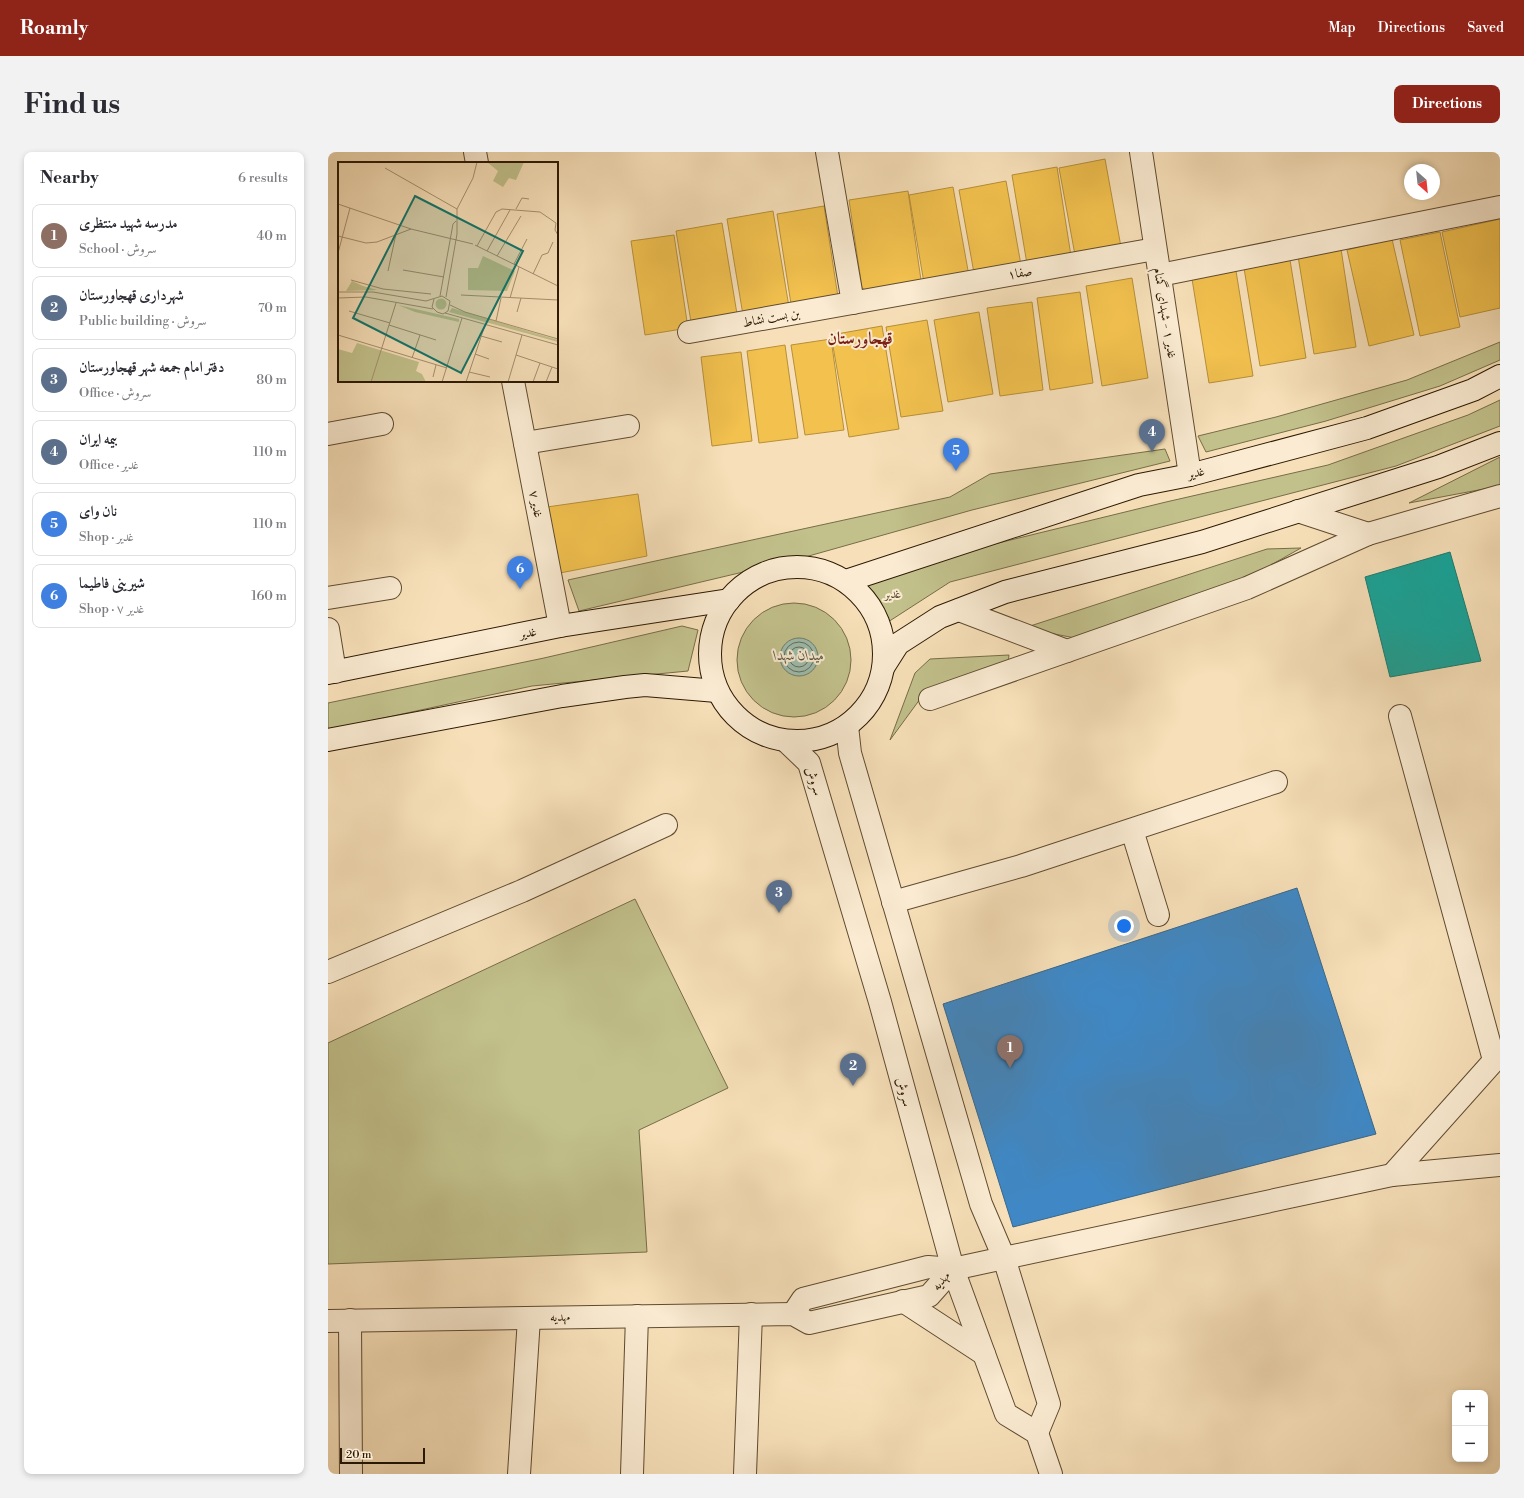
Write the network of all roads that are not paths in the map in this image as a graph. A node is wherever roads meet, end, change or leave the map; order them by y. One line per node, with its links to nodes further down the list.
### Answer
1 (475, 152): 4 (street)
2 (827, 152): 8 (street)
3 (1141, 152): 6 (street, غدیر ۱ - شهدای گمنام)
4 (477, 162)
5 (1500, 207): 7 (street)
6 (1155, 249): 7 (street, غدیر ۱ - شهدای گمنام); 8 (street, صفا۱)
7 (1160, 275): 17 (street, غدیر ۱ - شهدای گمنام)
8 (853, 303): 9 (street, بن بست نشاط)
9 (689, 332)
10 (1500, 376): 17 (street, غدیر)
11 (513, 382): 15 (street, غدیر ۷)
12 (382, 424): 14 (street)
13 (628, 426): 15 (street)
14 (328, 434)
15 (525, 443): 26 (street, غدیر ۷)
16 (1500, 443): 19 (street)
17 (1190, 475): 21 (street, غدیر)
18 (1500, 496): 20 (street)
19 (1298, 511): 20 (street); 25 (street)
20 (1368, 534): 28 (street)
21 (846, 582): 24 (street); 29 (street)
22 (390, 588): 23 (street)
23 (328, 598)
24 (729, 600): 26 (street, غدیر); 31 (street)
25 (959, 610): 28 (street); 29 (street)
26 (560, 626): 30 (street, غدیر)
27 (328, 629): 30 (street)
28 (1067, 651): 32 (street)
29 (884, 666): 34 (street)
30 (331, 672)
31 (717, 691): 35 (street); 36 (street)
32 (930, 699)
33 (1400, 716): 43 (street)
34 (847, 726): 36 (street); 40 (street)
35 (328, 740)
36 (786, 741): 47 (street, سروش)
37 (1276, 782): 39 (street)
38 (666, 825): 42 (street)
39 (1132, 830): 40 (street); 41 (street)
40 (893, 902): 46 (street)
41 (1158, 915)
42 (328, 972)
43 (1497, 1057): 45 (street)
44 (1500, 1165): 45 (street)
45 (1392, 1175): 46 (street)
46 (1004, 1258): 47 (street); 56 (street)
47 (952, 1269): 48 (street, مهدیه); 50 (street, مهدیه); 55 (street, سروش)
48 (903, 1301): 50 (street, مهدیه); 55 (street)
49 (751, 1314): 50 (street, مهدیه); 51 (street, مهدیه); 60 (street)
50 (793, 1314)
51 (637, 1316): 52 (street, مهدیه); 59 (street)
52 (529, 1318): 54 (street, مهدیه); 58 (street)
53 (328, 1320): 54 (street, مهدیه)
54 (350, 1320): 57 (street)
55 (984, 1354): 56 (street, سروش)
56 (1037, 1433): 61 (street)
57 (351, 1474)
58 (519, 1474)
59 (632, 1474)
60 (745, 1474)
61 (1052, 1474)

